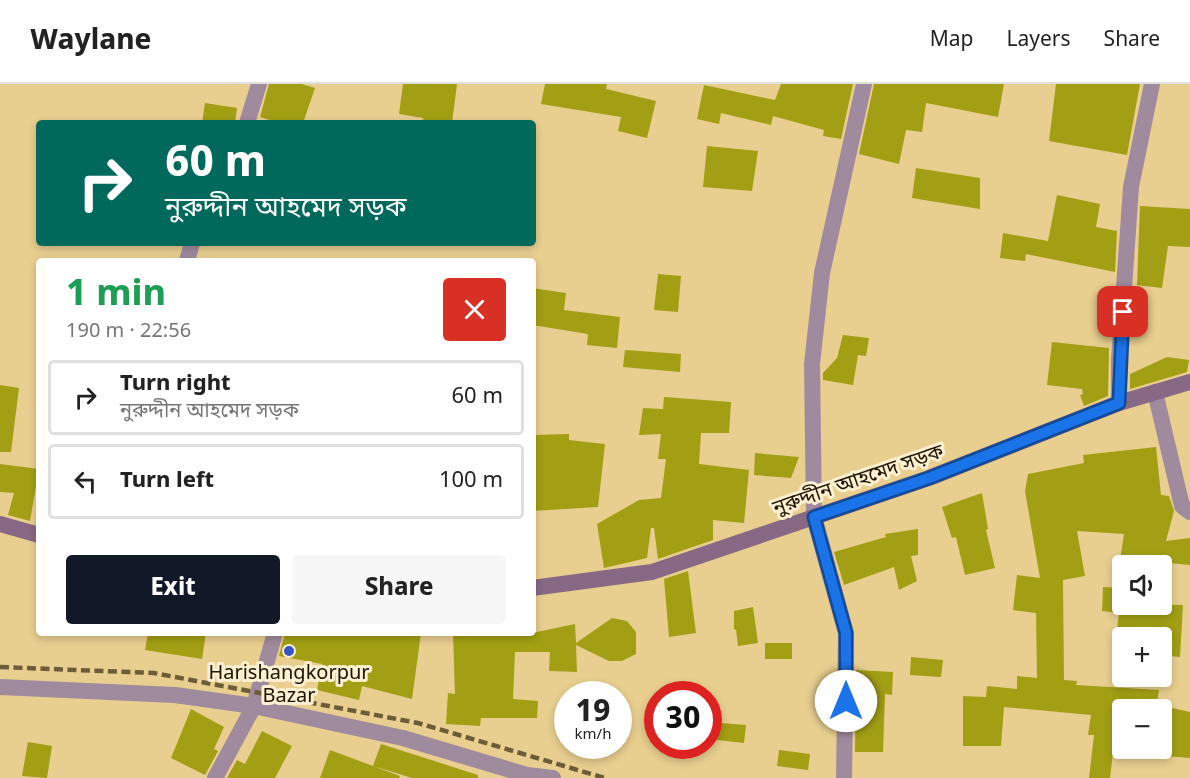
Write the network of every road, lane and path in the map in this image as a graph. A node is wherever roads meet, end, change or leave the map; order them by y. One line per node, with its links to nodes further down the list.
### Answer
1 (259, 84): 4 (street)
2 (864, 84): 9 (street)
3 (1152, 84): 7 (street)
4 (248, 120)
5 (1190, 382): 6 (main road, নুরুদ্দীন আহমেদ সড়ক)
6 (1155, 392): 7 (main road, নুরুদ্দীন আহমেদ সড়ক); 8 (street)
7 (1119, 403): 9 (main road, নুরুদ্দীন আহমেদ সড়ক)
8 (1190, 512)
9 (814, 517): 12 (main road, নুরুদ্দীন আহমেদ সড়ক); 18 (street)
10 (0, 524): 11 (main road)
11 (36, 534)
12 (536, 587)
13 (274, 636): 15 (street)
14 (0, 687): 15 (street)
15 (254, 706): 16 (street); 17 (street)
16 (215, 778)
17 (553, 778)
18 (844, 778)

